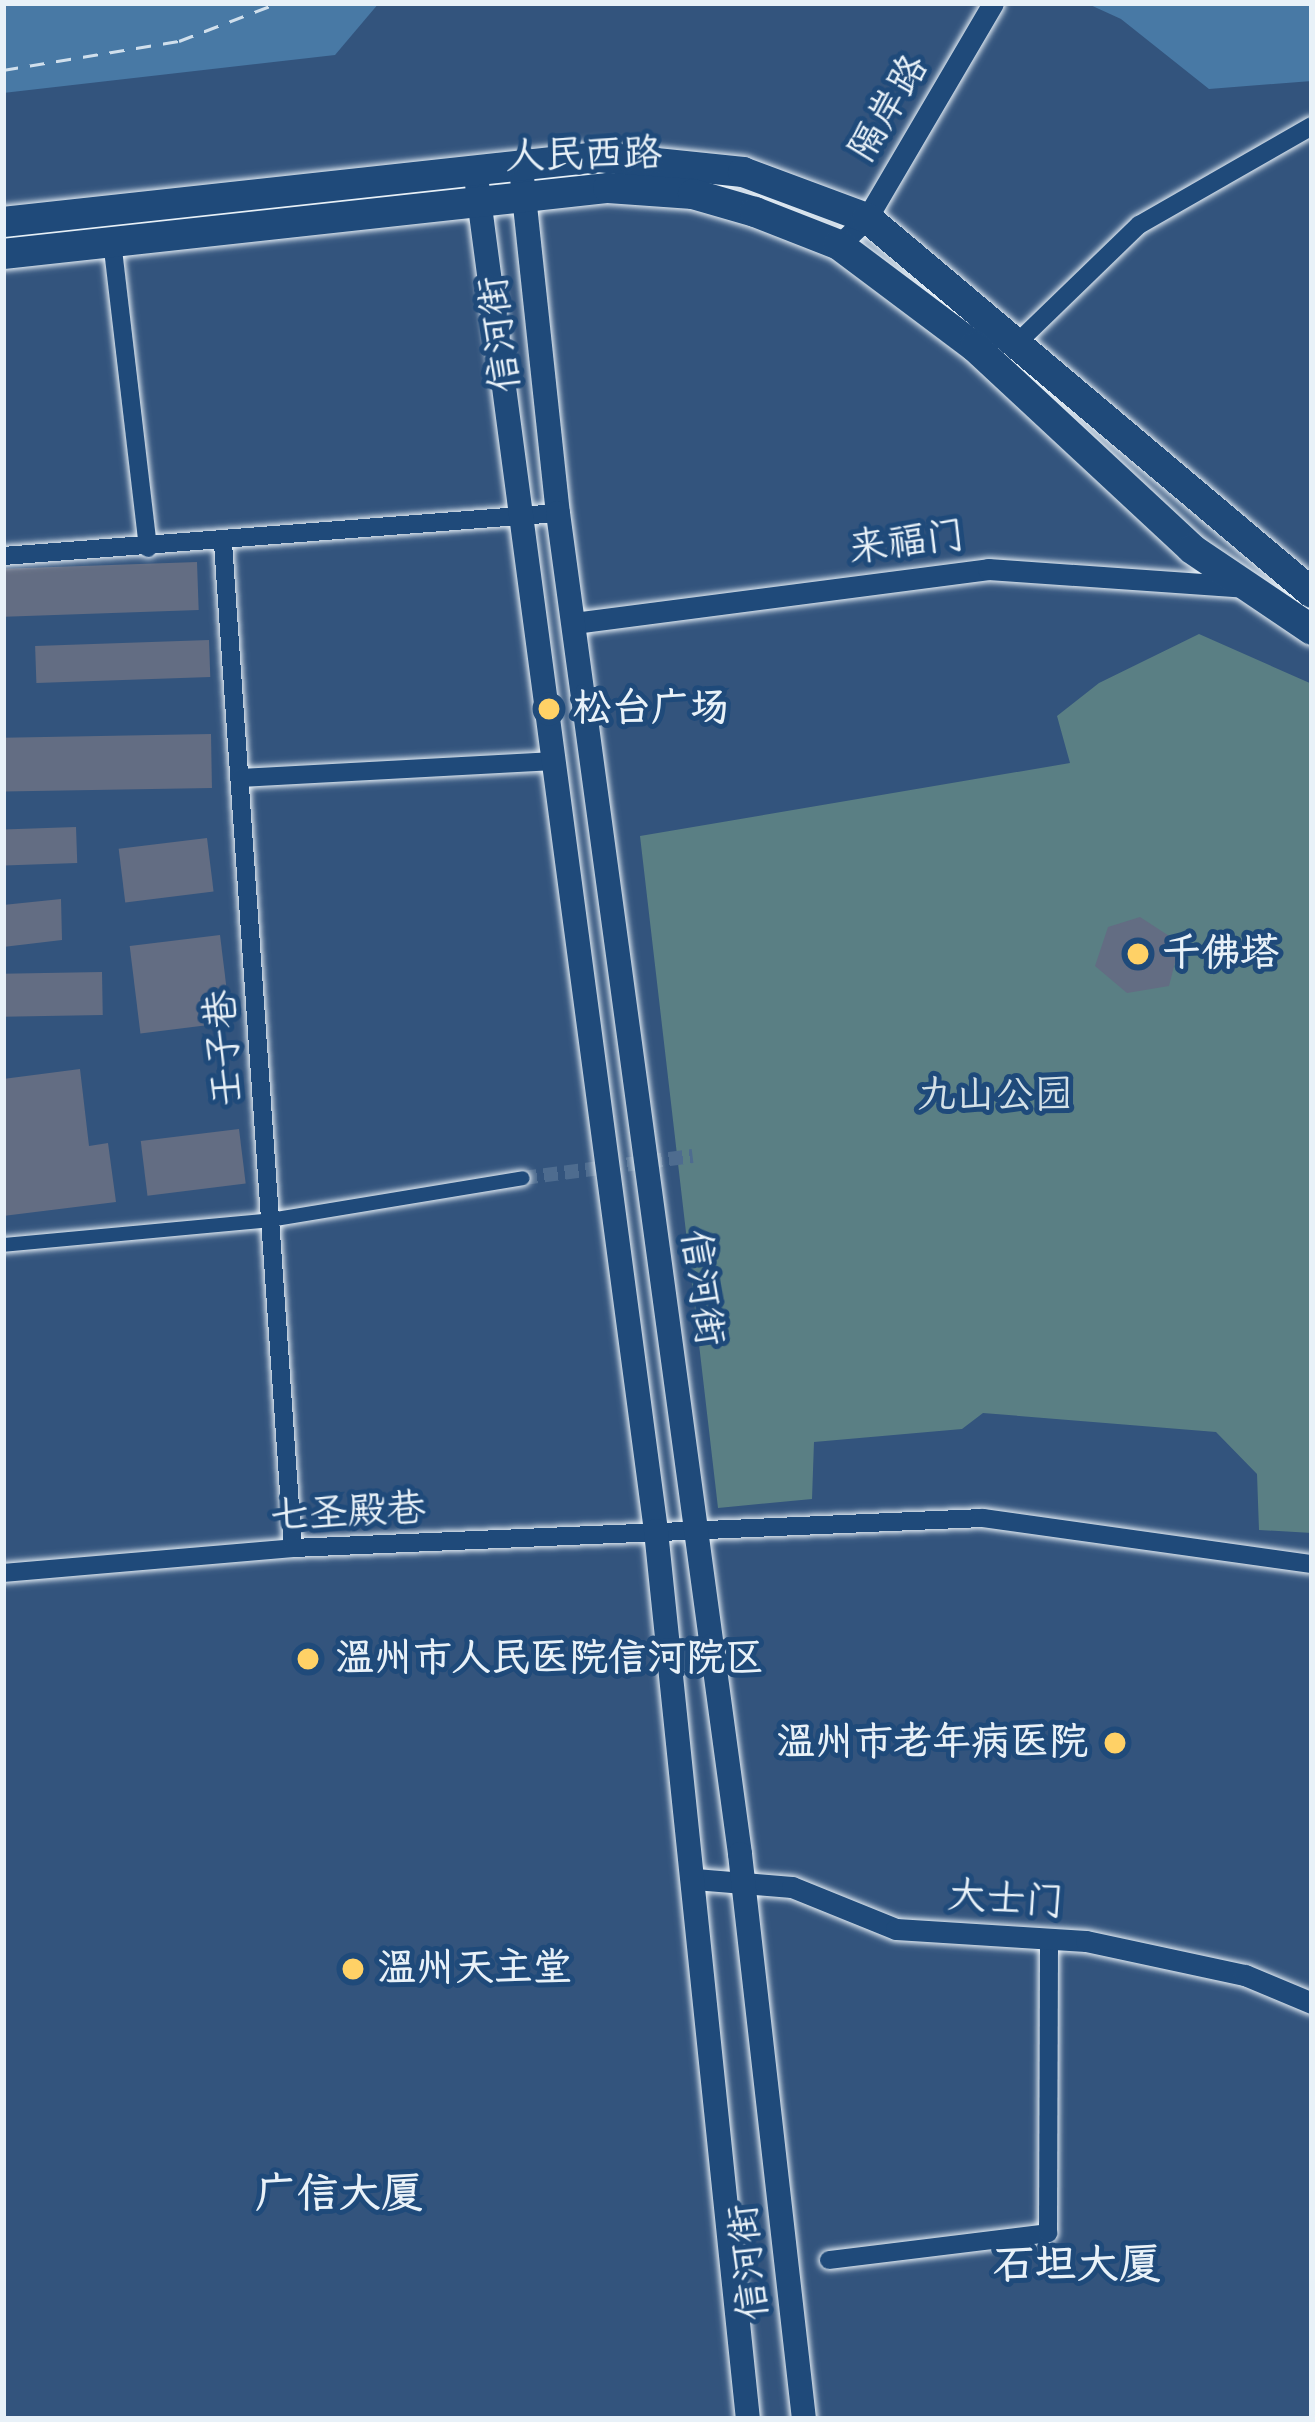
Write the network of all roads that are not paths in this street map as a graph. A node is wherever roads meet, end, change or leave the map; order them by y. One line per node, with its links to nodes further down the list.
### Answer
1 (993, 3): 5 (street, 隔岸路)
2 (1312, 126): 10 (street)
3 (521, 182): 4 (highway, 人民西路); 5 (highway, 人民西路); 8 (highway, 人民西路); 11 (main road, 信河街)
4 (477, 184): 6 (highway, 人民西路); 7 (highway, 人民西路); 12 (main road, 信河街)
5 (867, 218): 8 (street, 隔岸路); 10 (highway, 人民西路)
6 (3, 222)
7 (112, 241): 9 (highway, 人民西路); 14 (street)
8 (839, 244): 16 (highway, 人民西路)
9 (3, 254)
10 (1015, 345): 17 (highway, 人民西路)
11 (559, 513): 12 (street); 18 (main road, 信河街)
12 (521, 516): 13 (street); 20 (main road, 信河街)
13 (223, 543): 14 (street); 21 (street, 壬子巷)
14 (148, 548): 15 (street)
15 (3, 556)
16 (1250, 588): 18 (street, 来福门); 19 (highway, 人民西路)
17 (1312, 593)
18 (574, 623): 26 (main road, 信河街)
19 (1312, 630)
20 (555, 760): 21 (street); 25 (main road, 信河街)
21 (240, 778): 23 (street, 壬子巷)
22 (523, 1178): 23 (street)
23 (270, 1220): 24 (street); 27 (street, 壬子巷)
24 (3, 1245)
25 (656, 1531): 26 (street, 七圣殿巷); 27 (street, 七圣殿巷); 30 (main road, 信河街)
26 (698, 1531): 28 (street, 七圣殿巷); 31 (main road, 信河街)
27 (293, 1548): 29 (street, 七圣殿巷)
28 (1312, 1564)
29 (3, 1574)
30 (695, 1879): 31 (street, 大士门); 35 (main road, 信河街)
31 (743, 1882): 32 (street, 大士门); 36 (main road, 信河街)
32 (1049, 1939): 33 (street, 大士门); 34 (street)
33 (1312, 2003)
34 (829, 2260)
35 (748, 2419)
36 (805, 2419)

